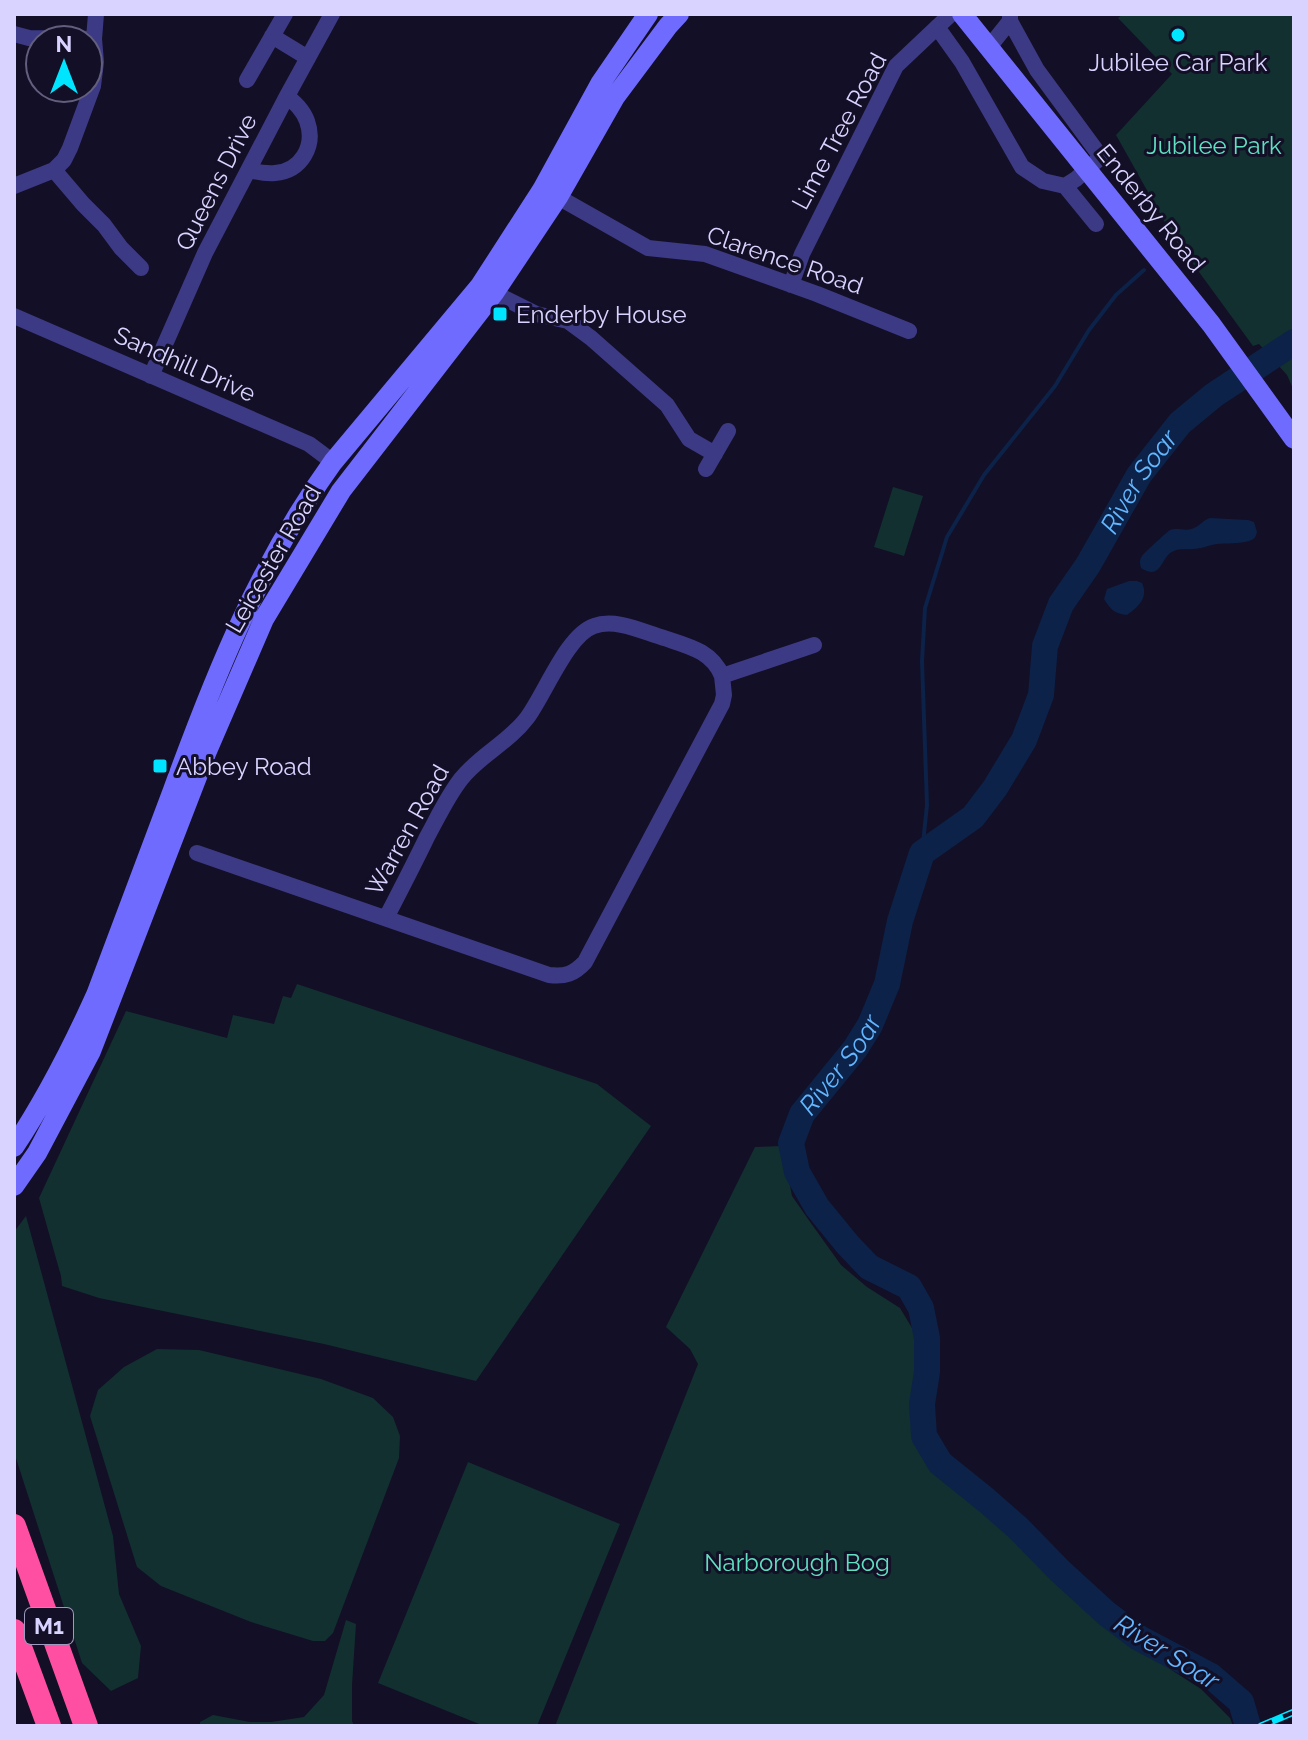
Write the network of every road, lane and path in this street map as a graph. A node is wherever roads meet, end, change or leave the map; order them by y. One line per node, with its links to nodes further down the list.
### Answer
1 (285, 14): 9 (street)
2 (332, 14): 11 (street, Queens Drive)
3 (648, 14): 30 (main road, Leicester Road)
4 (679, 14): 20 (main road, Leicester Road)
5 (951, 14): 8 (street, Lime Tree Road)
6 (962, 14): 10 (main road, Enderby Road)
7 (1010, 17): 10 (street); 17 (street)
8 (937, 27): 19 (street); 23 (street, Lime Tree Road)
9 (272, 36): 11 (street); 12 (street)
10 (990, 46): 17 (main road, Enderby Road)
11 (308, 58): 13 (street, Queens Drive)
12 (247, 80)
13 (287, 96): 16 (street, Queens Drive); 16 (street)
14 (86, 104): 15 (street)
15 (54, 170): 18 (street); 22 (street)
16 (249, 170): 27 (street, Queens Drive)
17 (1087, 170): 19 (street); 29 (main road, Enderby Road)
18 (14, 186)
19 (1065, 186): 21 (street)
20 (558, 197): 23 (street, Clarence Road); 24 (main road, Leicester Road)
21 (1096, 224)
22 (141, 268)
23 (791, 285): 26 (street, Clarence Road)
24 (494, 293): 28 (street); 36 (main road, Leicester Road)
25 (14, 316): 27 (street, Sandhill Drive)
26 (909, 331)
27 (151, 376): 30 (street, Sandhill Drive)
28 (728, 431)
29 (1294, 439)
30 (333, 462): 35 (main road, Leicester Road)
31 (814, 645): 32 (street)
32 (722, 676): 34 (street, Warren Road); 34 (street)
33 (197, 853): 34 (street)
34 (386, 918)
35 (14, 1147)
36 (14, 1186)
37 (14, 1526): 40 (highway, M1)
38 (14, 1631): 39 (highway, M1)
39 (49, 1726)
40 (86, 1726)

